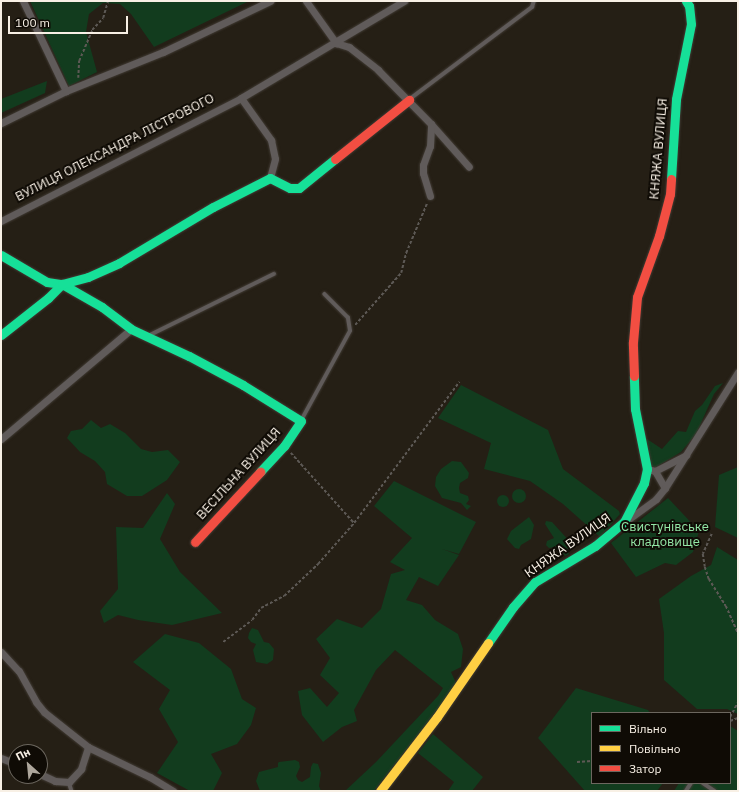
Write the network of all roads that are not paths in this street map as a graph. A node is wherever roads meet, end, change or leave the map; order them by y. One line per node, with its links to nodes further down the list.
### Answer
1 (23, 1): 8 (street)
2 (270, 1): 8 (street)
3 (306, 1): 7 (street)
4 (404, 1): 7 (street, ВУЛИЦЯ ОЛЕКСАНДРА ЛІСТРОВОГО)
5 (534, 1): 10 (lane)
6 (686, 1): 28 (street, КНЯЖА ВУЛИЦЯ)
7 (336, 43): 9 (street, ВУЛИЦЯ ОЛЕКСАНДРА ЛІСТРОВОГО); 10 (street)
8 (66, 92): 11 (street)
9 (241, 98): 14 (street); 16 (street, ВУЛИЦЯ ОЛЕКСАНДРА ЛІСТРОВОГО)
10 (409, 100): 12 (street); 14 (street)
11 (1, 123)
12 (431, 124): 13 (street); 15 (street)
13 (469, 167)
14 (270, 178): 19 (street)
15 (430, 196)
16 (1, 221)
17 (1, 255): 19 (street)
18 (274, 274): 23 (lane)
19 (62, 284): 21 (street); 22 (street)
20 (325, 295): 25 (lane)
21 (131, 329): 23 (street); 26 (street)
22 (1, 335)
23 (147, 336): 25 (street)
24 (738, 372): 27 (street)
25 (300, 422): 31 (street, ВЕСІЛЬНА ВУЛИЦЯ)
26 (1, 439)
27 (686, 455): 28 (street); 29 (street)
28 (651, 470): 29 (street); 30 (street, КНЯЖА ВУЛИЦЯ)
29 (665, 488): 30 (street)
30 (624, 522): 39 (street, КНЯЖА ВУЛИЦЯ)
31 (195, 542)
32 (1, 652): 33 (street)
33 (88, 747): 35 (street); 38 (street)
34 (48, 778): 35 (street)
35 (70, 782): 37 (lane)
36 (704, 784): 40 (lane)
37 (72, 791)
38 (173, 791)
39 (380, 791)
40 (715, 791)

